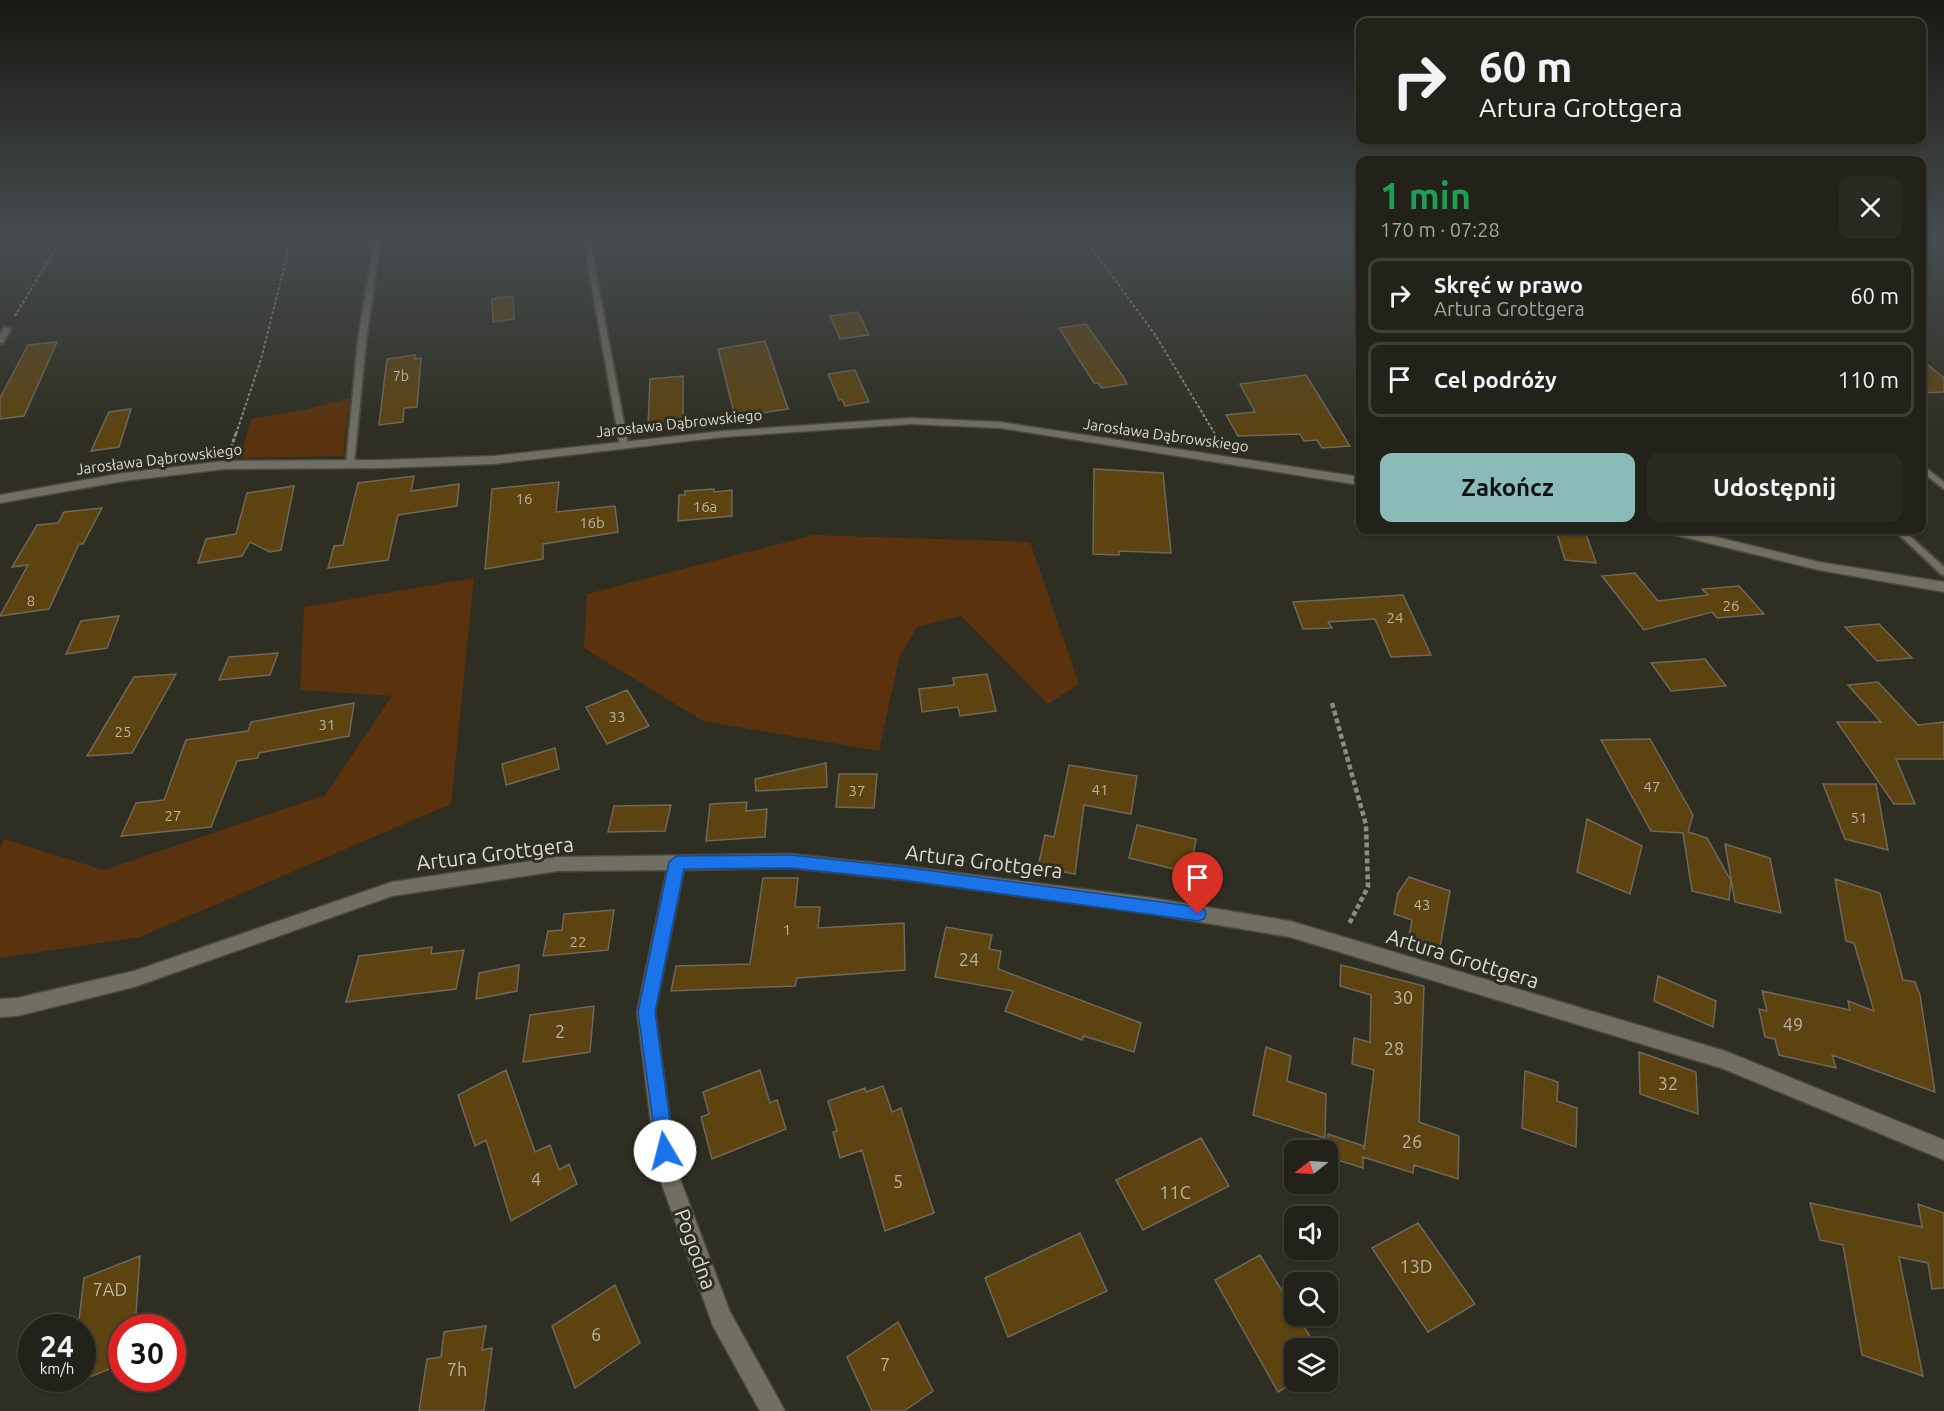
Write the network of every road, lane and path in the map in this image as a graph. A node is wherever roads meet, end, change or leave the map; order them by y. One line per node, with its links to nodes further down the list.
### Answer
1 (23, 302): 6 (path)
2 (275, 302): 11 (path)
3 (368, 302): 10 (lane)
4 (598, 302): 8 (lane)
5 (1134, 302): 9 (path)
6 (7, 329): 7 (lane)
7 (0, 341)
8 (624, 445): 9 (street, Jarosława Dąbrowskiego); 10 (street, Jarosława Dąbrowskiego)
9 (1228, 459): 13 (street, Jarosława Dąbrowskiego)
10 (350, 464): 11 (street, Jarosława Dąbrowskiego)
11 (225, 465): 15 (street, Jarosława Dąbrowskiego)
12 (1926, 471): 14 (lane)
13 (1356, 480)
14 (1944, 486)
15 (0, 499)
16 (1689, 534): 19 (street)
17 (1902, 534): 18 (lane)
18 (1944, 572)
19 (1944, 587)
20 (1332, 703): 22 (path)
21 (677, 862): 22 (street, Artura Grottgera); 23 (street, Artura Grottgera); 25 (street, Pogodna)
22 (1339, 944): 24 (street, Artura Grottgera)
23 (0, 1008)
24 (1944, 1150)
25 (774, 1411)

